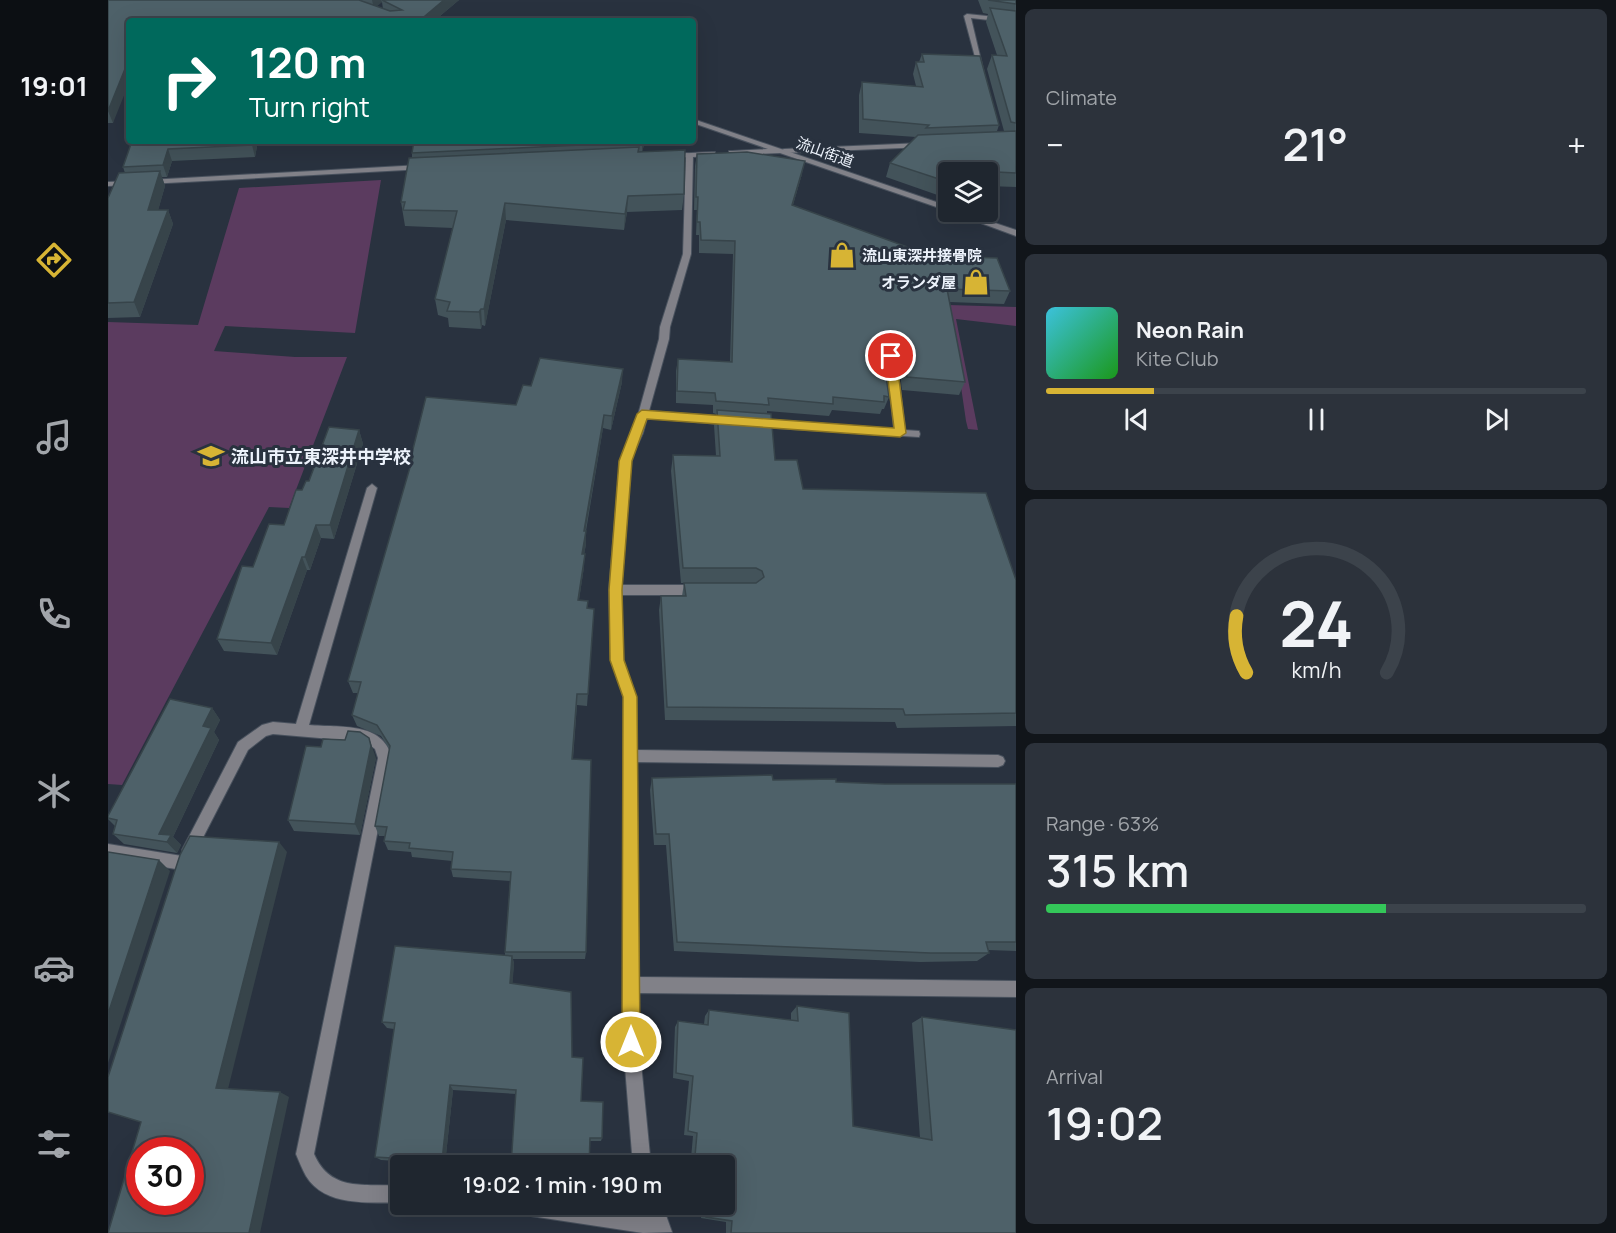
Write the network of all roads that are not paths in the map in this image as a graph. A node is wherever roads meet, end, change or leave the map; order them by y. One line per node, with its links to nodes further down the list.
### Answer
1 (1016, 21): 2 (street)
2 (986, 84)
3 (696, 122): 5 (street, 流山街道)
4 (931, 144): 5 (street)
5 (784, 151): 6 (street); 10 (street, 流山街道)
6 (689, 155): 7 (street); 14 (street)
7 (655, 157)
8 (436, 166): 9 (street)
9 (108, 184)
10 (938, 205)
11 (986, 222): 12 (street)
12 (1016, 232)
13 (891, 356): 15 (street)
14 (642, 414): 15 (street); 18 (street)
15 (900, 433): 16 (street)
16 (915, 434)
17 (372, 488): 20 (street)
18 (615, 590): 19 (street); 21 (street)
19 (706, 590)
20 (301, 730): 23 (street); 27 (street)
21 (629, 756): 22 (street); 24 (street)
22 (998, 761)
23 (108, 851)
24 (630, 984): 25 (street); 26 (street)
25 (1016, 989)
26 (641, 1155)
27 (390, 1193)
28 (576, 1215): 30 (street)
29 (657, 1215): 30 (street)
30 (663, 1230)

